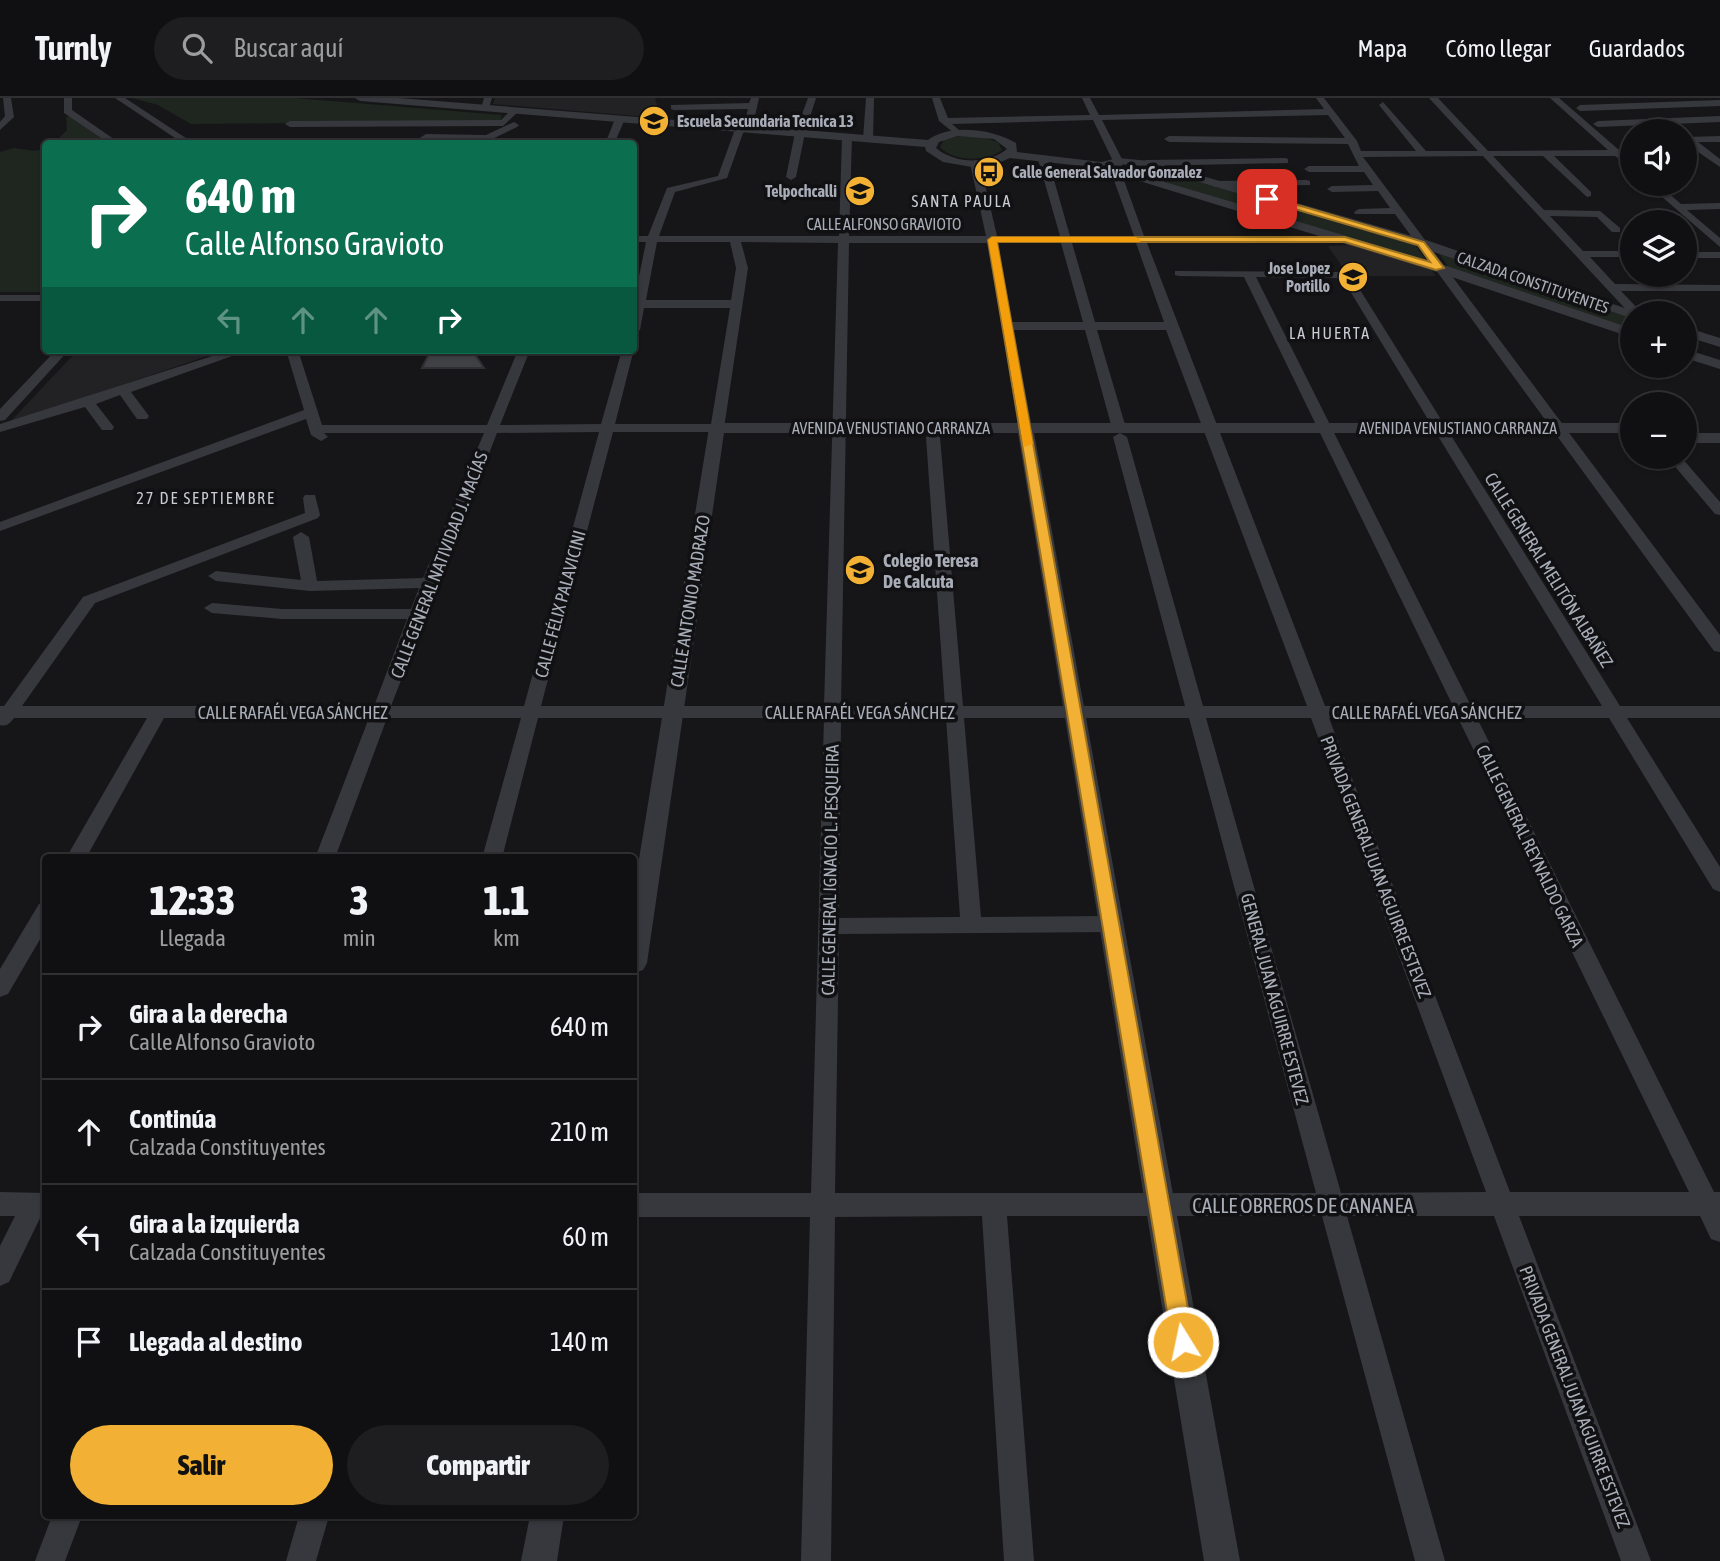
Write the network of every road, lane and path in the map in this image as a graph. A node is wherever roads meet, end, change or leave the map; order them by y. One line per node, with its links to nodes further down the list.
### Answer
1 (7, 98): 28 (street)
2 (68, 98): 36 (street)
3 (119, 98): 37 (street)
4 (360, 98): 14 (street)
5 (812, 98): 30 (street)
6 (870, 98): 33 (street)
7 (936, 98): 25 (street)
8 (1086, 98): 22 (street)
9 (1320, 98): 21 (street)
10 (1433, 98): 47 (street)
11 (1554, 98): 44 (street)
12 (1568, 98): 18 (street)
13 (755, 102): 17 (street); 29 (street)
14 (486, 103): 19 (street)
15 (1720, 103): 18 (street)
16 (1383, 104): 46 (street)
17 (674, 107)
18 (1580, 108): 27 (street)
19 (515, 111): 20 (street); 26 (street)
20 (531, 112): 23 (street); 38 (street)
21 (1331, 112): 22 (street); 42 (street)
22 (1096, 117): 25 (street); 55 (street)
23 (620, 119): 29 (street); 39 (street)
24 (1720, 119): 27 (street)
25 (944, 121): 31 (street)
26 (290, 124)
27 (1598, 124): 44 (street)
28 (0, 127)
29 (743, 129): 30 (street); 75 (street)
30 (800, 133): 32 (street); 58 (street)
31 (958, 133): 41 (street); 49 (street)
32 (847, 137): 33 (street); 77 (street, CALLE GENERAL IGNACIO L. PESQUEIRA)
33 (867, 139): 41 (street)
34 (1168, 139): 42 (street)
35 (1720, 139): 40 (street)
36 (111, 140)
37 (185, 140)
38 (421, 140)
39 (610, 140)
40 (1697, 140)
41 (930, 144): 52 (street)
42 (1354, 147): 46 (street); 57 (street)
43 (1697, 147): 54 (street)
44 (1618, 148): 45 (street); 48 (street)
45 (1620, 151)
46 (1424, 153): 47 (street)
47 (1485, 153): 48 (street); 71 (street)
48 (1545, 153): 63 (street)
49 (1009, 155): 50 (street, CALZADA CONSTITUYENTES); 52 (street, CALZADA CONSTITUYENTES)
50 (1043, 159): 55 (street, CALZADA CONSTITUYENTES); 79 (street, GENERAL JUAN AGUIRRE ESTEVEZ)
51 (1285, 161): 53 (street)
52 (975, 163): 78 (street)
53 (1146, 163): 55 (street, CALZADA CONSTITUYENTES); 60 (street, CALZADA CONSTITUYENTES)
54 (1720, 163)
55 (1117, 167): 80 (street, PRIVADA GENERAL JUAN AGUIRRE ESTEVEZ); 81 (street, CALZADA CONSTITUYENTES)
56 (1309, 169): 57 (street)
57 (1366, 169): 61 (street)
58 (791, 177)
59 (1306, 183): 60 (street)
60 (1215, 184): 82 (street, CALZADA CONSTITUYENTES)
61 (1380, 188): 62 (street); 69 (street)
62 (1332, 189)
63 (1587, 194)
64 (1666, 196): 67 (street)
65 (1682, 196): 68 (street)
66 (1720, 206): 68 (street)
67 (1678, 207): 68 (street); 83 (street)
68 (1694, 207): 72 (street)
69 (1397, 211): 70 (street); 82 (street)
70 (1359, 212)
71 (1542, 214): 73 (street); 84 (street)
72 (1720, 229)
73 (1616, 230)
74 (637, 239): 75 (street, CALLE ALFONSO GRAVIOTO)
75 (652, 239): 76 (street, CALLE ALFONSO GRAVIOTO); 97 (street)
76 (735, 239): 77 (street, CALLE ALFONSO GRAVIOTO); 98 (street, CALLE ANTONIO MADRAZO)
77 (844, 239): 78 (street, CALLE ALFONSO GRAVIOTO); 129 (street, CALLE GENERAL IGNACIO L. PESQUEIRA)
78 (992, 240): 79 (street, CALLE ALFONSO GRAVIOTO); 101 (street)
79 (1066, 240): 80 (street, CALLE ALFONSO GRAVIOTO); 102 (street, GENERAL JUAN AGUIRRE ESTEVEZ)
80 (1140, 240): 81 (street, CALLE ALFONSO GRAVIOTO); 103 (street, PRIVADA GENERAL JUAN AGUIRRE ESTEVEZ)
81 (1345, 240): 88 (street, CALZADA CONSTITUYENTES)
82 (1421, 243): 88 (street); 99 (street, CALZADA CONSTITUYENTES)
83 (1720, 244)
84 (1580, 254): 85 (street); 91 (street)
85 (1620, 254)
86 (1697, 255): 87 (street)
87 (1720, 255)
88 (1439, 268): 104 (street, CALZADA CONSTITUYENTES); 133 (street)
89 (1179, 273): 90 (street)
90 (1248, 273): 131 (street, CALLE GENERAL REYNALDO GARZA); 132 (street, CALLE GENERAL MELITÓN ALBAÑEZ)
91 (1612, 287): 92 (street); 96 (street)
92 (1720, 288)
93 (0, 298): 94 (street)
94 (14, 298): 95 (street); 100 (street)
95 (42, 298)
96 (1623, 301)
97 (637, 304): 98 (street)
98 (736, 304): 128 (street, CALLE ANTONIO MADRAZO)
99 (1620, 309)
100 (0, 312)
101 (1007, 326): 102 (street); 124 (street)
102 (1090, 326): 103 (street); 125 (street, GENERAL JUAN AGUIRRE ESTEVEZ)
103 (1171, 326): 130 (street, PRIVADA GENERAL JUAN AGUIRRE ESTEVEZ)
104 (1620, 330)
105 (1697, 335): 106 (street)
106 (1720, 343)
107 (59, 354): 117 (street)
108 (231, 354): 114 (street)
109 (293, 354): 116 (street)
110 (522, 354): 126 (street, CALLE GENERAL NATIVIDAD J. MACÍAS)
111 (627, 354): 127 (street, CALLE FÉLIX PALAVICINI)
112 (1697, 357): 113 (street)
113 (1720, 365)
114 (123, 390): 115 (street); 118 (street)
115 (88, 402): 119 (street); 120 (street)
116 (312, 412): 126 (street, AVENIDA VENUSTIANO CARRANZA); 141 (street)
117 (0, 416)
118 (142, 416)
119 (107, 427)
120 (0, 428)
121 (1697, 428): 122 (street)
122 (1720, 428)
123 (1620, 429): 133 (street, AVENIDA VENUSTIANO CARRANZA)
124 (1026, 432): 125 (street, AVENIDA VENUSTIANO CARRANZA); 129 (street, AVENIDA VENUSTIANO CARRANZA); 134 (street, AVENIDA VENUSTIANO CARRANZA); 155 (street)
125 (1119, 432): 130 (street, AVENIDA VENUSTIANO CARRANZA); 156 (street, GENERAL JUAN AGUIRRE ESTEVEZ)
126 (491, 433): 127 (street, AVENIDA VENUSTIANO CARRANZA); 144 (street, CALLE GENERAL NATIVIDAD J. MACÍAS)
127 (606, 433): 128 (street, AVENIDA VENUSTIANO CARRANZA); 151 (street, CALLE FÉLIX PALAVICINI)
128 (716, 433): 129 (street, AVENIDA VENUSTIANO CARRANZA); 152 (street, CALLE ANTONIO MADRAZO)
129 (838, 433): 134 (street, AVENIDA VENUSTIANO CARRANZA); 153 (street, CALLE GENERAL IGNACIO L. PESQUEIRA)
130 (1213, 433): 131 (street, AVENIDA VENUSTIANO CARRANZA); 157 (street, PRIVADA GENERAL JUAN AGUIRRE ESTEVEZ)
131 (1326, 433): 132 (street, AVENIDA VENUSTIANO CARRANZA); 158 (street, CALLE GENERAL REYNALDO GARZA)
132 (1442, 433): 133 (street, AVENIDA VENUSTIANO CARRANZA); 159 (street, CALLE GENERAL MELITÓN ALBAÑEZ)
133 (1561, 433): 135 (street, AVENIDA VENUSTIANO CARRANZA); 148 (street)
134 (933, 437): 154 (street)
135 (1620, 437)
136 (1697, 438): 137 (street)
137 (1720, 438)
138 (1684, 469): 140 (street)
139 (310, 498): 161 (street)
140 (1720, 511)
141 (0, 527)
142 (301, 537): 145 (street)
143 (216, 576): 145 (street)
144 (429, 583): 145 (street); 147 (street, CALLE GENERAL NATIVIDAD J. MACÍAS)
145 (310, 586)
146 (212, 608): 147 (street)
147 (418, 614): 150 (street, CALLE GENERAL NATIVIDAD J. MACÍAS)
148 (1720, 647)
149 (159, 712): 150 (street, CALLE RAFAÉL VEGA SÁNCHEZ); 161 (street, CALLE RAFAÉL VEGA SÁNCHEZ); 162 (street)
150 (382, 712): 151 (street, CALLE RAFAÉL VEGA SÁNCHEZ); 163 (street, CALLE GENERAL NATIVIDAD J. MACÍAS)
151 (531, 712): 152 (street, CALLE RAFAÉL VEGA SÁNCHEZ); 164 (street, CALLE FÉLIX PALAVICINI)
152 (672, 712): 153 (street, CALLE RAFAÉL VEGA SÁNCHEZ); 170 (street, CALLE ANTONIO MADRAZO)
153 (834, 712): 154 (street, CALLE RAFAÉL VEGA SÁNCHEZ); 169 (street, CALLE GENERAL IGNACIO L. PESQUEIRA)
154 (954, 712): 155 (street, CALLE RAFAÉL VEGA SÁNCHEZ); 168 (street)
155 (1073, 712): 156 (street, CALLE RAFAÉL VEGA SÁNCHEZ); 167 (street)
156 (1196, 712): 157 (street, CALLE RAFAÉL VEGA SÁNCHEZ); 179 (street, GENERAL JUAN AGUIRRE ESTEVEZ)
157 (1318, 712): 158 (street, CALLE RAFAÉL VEGA SÁNCHEZ); 180 (street, PRIVADA GENERAL JUAN AGUIRRE ESTEVEZ)
158 (1464, 712): 159 (street, CALLE RAFAÉL VEGA SÁNCHEZ); 174 (street, CALLE GENERAL REYNALDO GARZA)
159 (1614, 712): 160 (street, CALLE RAFAÉL VEGA SÁNCHEZ); 165 (street, CALLE GENERAL MELITÓN ALBAÑEZ)
160 (1720, 712)
161 (3, 716)
162 (78, 854)
163 (327, 854)
164 (493, 854)
165 (1720, 884)
166 (42, 917): 171 (street)
167 (1110, 924): 168 (street); 178 (street)
168 (971, 925): 169 (street)
169 (829, 926): 176 (street, CALLE GENERAL IGNACIO L. PESQUEIRA)
170 (637, 943)
171 (0, 988)
172 (0, 1204): 173 (street)
173 (40, 1204): 182 (street)
174 (1714, 1204): 180 (street, CALLE OBREROS DE CANANEA); 181 (street, CALLE GENERAL REYNALDO GARZA)
175 (637, 1205): 176 (street, CALLE OBREROS DE CANANEA)
176 (824, 1205): 177 (street, CALLE OBREROS DE CANANEA); 189 (street, CALLE GENERAL IGNACIO L. PESQUEIRA)
177 (994, 1205): 178 (street, CALLE OBREROS DE CANANEA); 190 (street)
178 (1159, 1205): 179 (street, CALLE OBREROS DE CANANEA); 191 (street)
179 (1332, 1205): 180 (street, CALLE OBREROS DE CANANEA); 192 (street, GENERAL JUAN AGUIRRE ESTEVEZ)
180 (1503, 1205): 193 (street, PRIVADA GENERAL JUAN AGUIRRE ESTEVEZ)
181 (1720, 1230)
182 (0, 1273)
183 (66, 1519): 186 (street)
184 (313, 1519): 187 (street)
185 (546, 1519): 188 (street)
186 (50, 1561)
187 (301, 1561)
188 (539, 1561)
189 (816, 1561)
190 (1019, 1561)
191 (1222, 1561)
192 (1430, 1561)
193 (1636, 1561)

